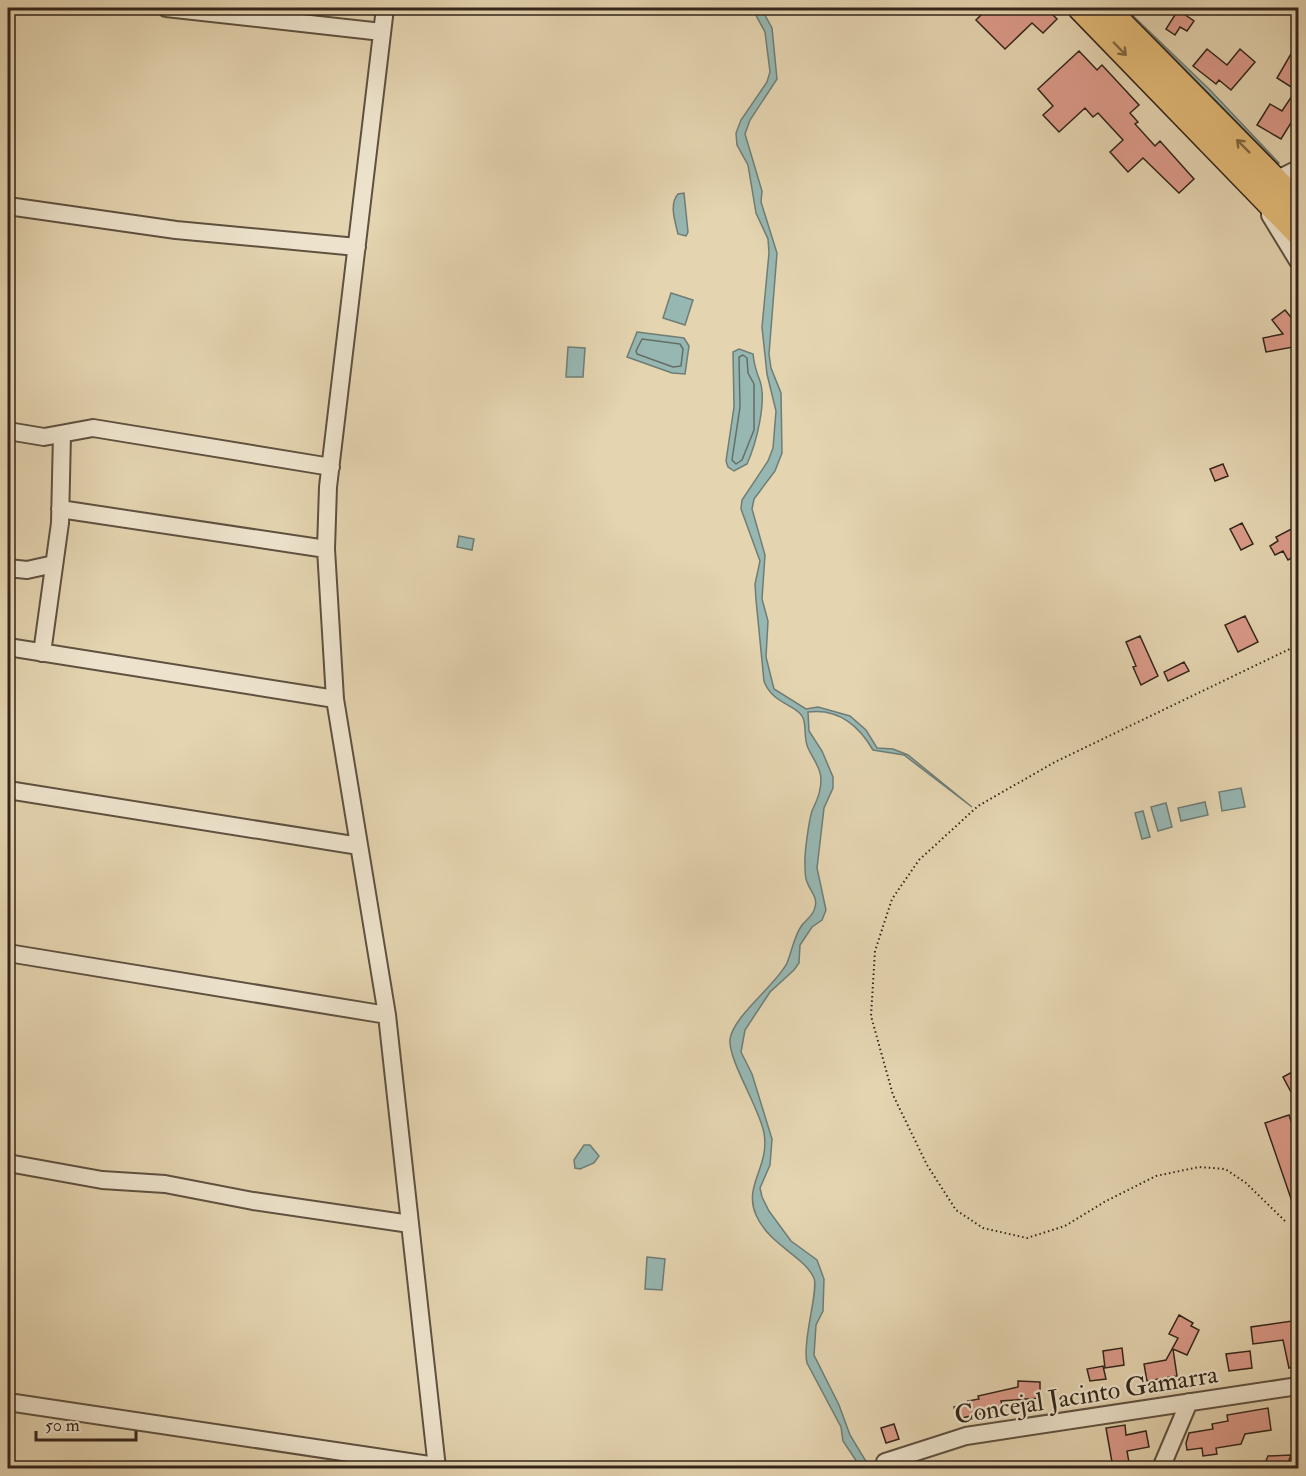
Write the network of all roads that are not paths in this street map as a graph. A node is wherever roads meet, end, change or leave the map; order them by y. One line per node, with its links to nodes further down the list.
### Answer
1 (166, 8): 5 (street)
2 (385, 8): 5 (street)
3 (1080, 8): 7 (highway, one-way to 7)
4 (1106, 8): 7 (highway, one-way to 4)
5 (382, 32): 11 (street)
6 (1299, 169): 7 (street)
7 (1266, 185): 8 (highway); 10 (highway); 12 (street)
8 (1299, 203)
9 (8, 206): 11 (street)
10 (1299, 233)
11 (357, 247): 15 (street)
12 (1299, 261)
13 (8, 430): 14 (street)
14 (62, 434): 15 (street); 16 (street)
15 (331, 467): 17 (street)
16 (60, 509): 17 (street); 18 (street)
17 (326, 549): 22 (street)
18 (54, 564): 19 (street); 21 (street)
19 (8, 568)
20 (8, 647): 21 (street)
21 (42, 653): 22 (street)
22 (335, 699): 24 (street)
23 (8, 790): 24 (street)
24 (359, 846): 26 (street)
25 (8, 953): 26 (street)
26 (387, 1015): 28 (street)
27 (8, 1163): 28 (street)
28 (410, 1224): 33 (street)
29 (1299, 1386): 31 (street, Concejal Jacinto Gamarra)
30 (8, 1402): 33 (street)
31 (1189, 1402): 32 (street, Concejal Jacinto Gamarra); 34 (street)
32 (885, 1462)
33 (436, 1467)
34 (1161, 1468)

